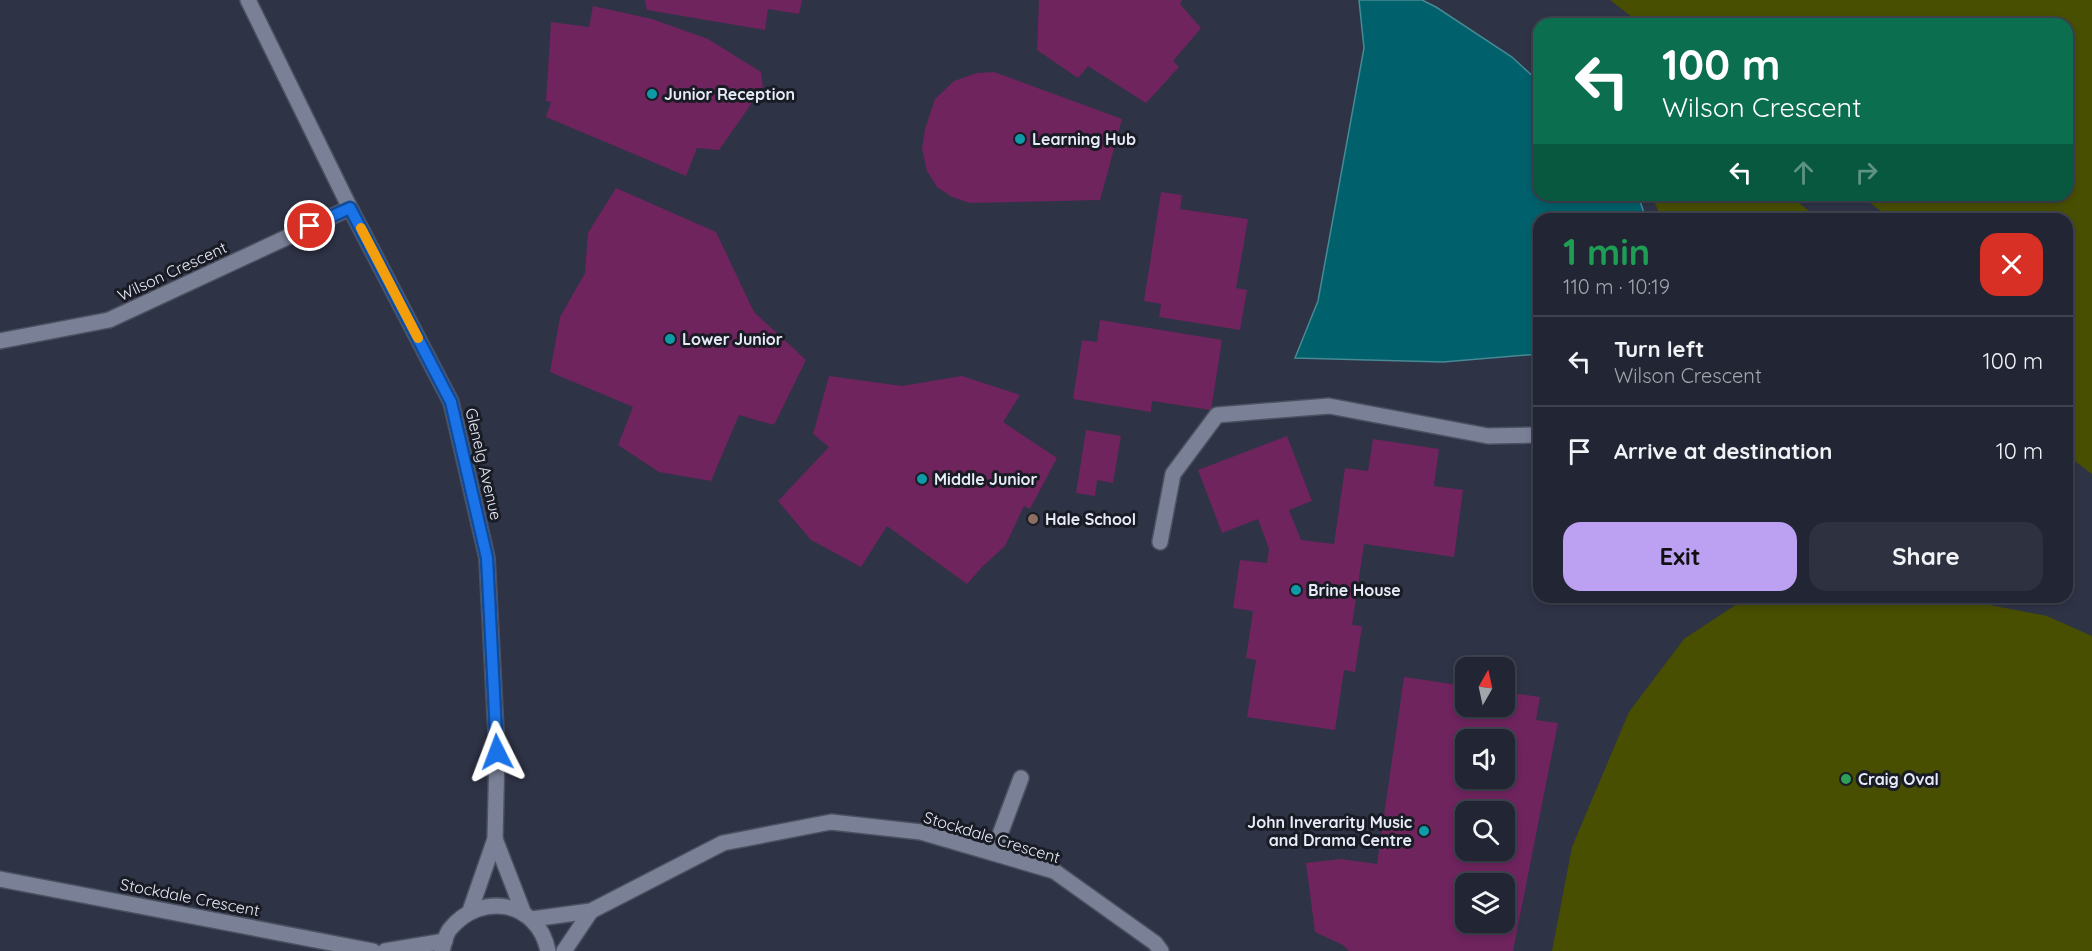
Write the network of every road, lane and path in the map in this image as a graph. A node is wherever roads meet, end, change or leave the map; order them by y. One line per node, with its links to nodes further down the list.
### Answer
1 (248, 0): 2 (street, Glenelg Avenue)
2 (350, 208): 3 (street, Wilson Crescent); 7 (street, Glenelg Avenue)
3 (0, 341)
4 (1533, 435): 5 (street)
5 (1161, 542)
6 (1021, 778): 8 (street)
7 (495, 839): 10 (street, Glenelg Avenue); 12 (street, Glenelg Avenue)
8 (993, 853): 11 (street, Stockdale Crescent); 18 (street, Stockdale Crescent)
9 (0, 879): 14 (street, Stockdale Crescent)
10 (470, 911): 12 (street); 13 (street, Glenelg Avenue)
11 (591, 911): 12 (street, Stockdale Crescent); 17 (street, Stockdale Crescent)
12 (528, 916): 16 (street, Glenelg Avenue)
13 (443, 946): 15 (street)
14 (373, 951)
15 (385, 951)
16 (548, 951)
17 (564, 951)
18 (1161, 951)

